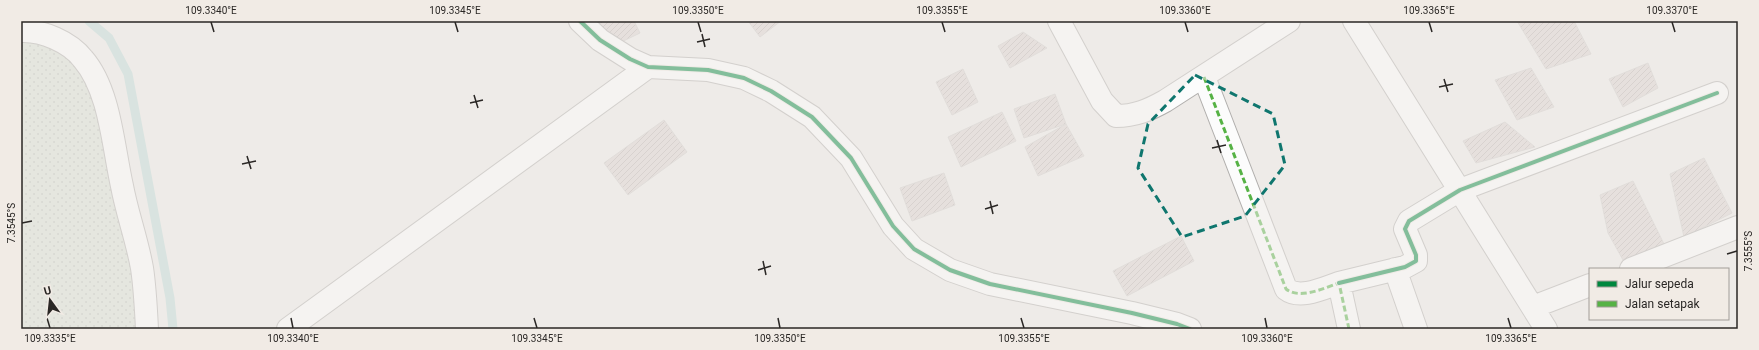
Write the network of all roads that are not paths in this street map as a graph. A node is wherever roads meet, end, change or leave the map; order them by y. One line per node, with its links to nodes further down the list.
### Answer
1 (580, 21): 6 (street)
2 (1059, 21): 7 (street)
3 (1289, 21): 7 (street)
4 (1354, 21): 9 (street)
5 (21, 31): 16 (street)
6 (648, 67): 17 (street); 18 (street)
7 (1204, 77): 13 (street)
8 (1717, 92): 9 (street)
9 (1460, 190): 12 (street); 15 (street)
10 (1738, 227): 11 (street)
11 (1634, 268)
12 (1395, 270): 13 (street); 20 (street)
13 (1339, 283): 19 (street)
14 (1589, 285): 15 (street)
15 (1533, 307): 21 (street)
16 (147, 329)
17 (288, 329)
18 (1190, 329)
19 (1349, 329)
20 (1416, 329)
21 (1546, 329)

